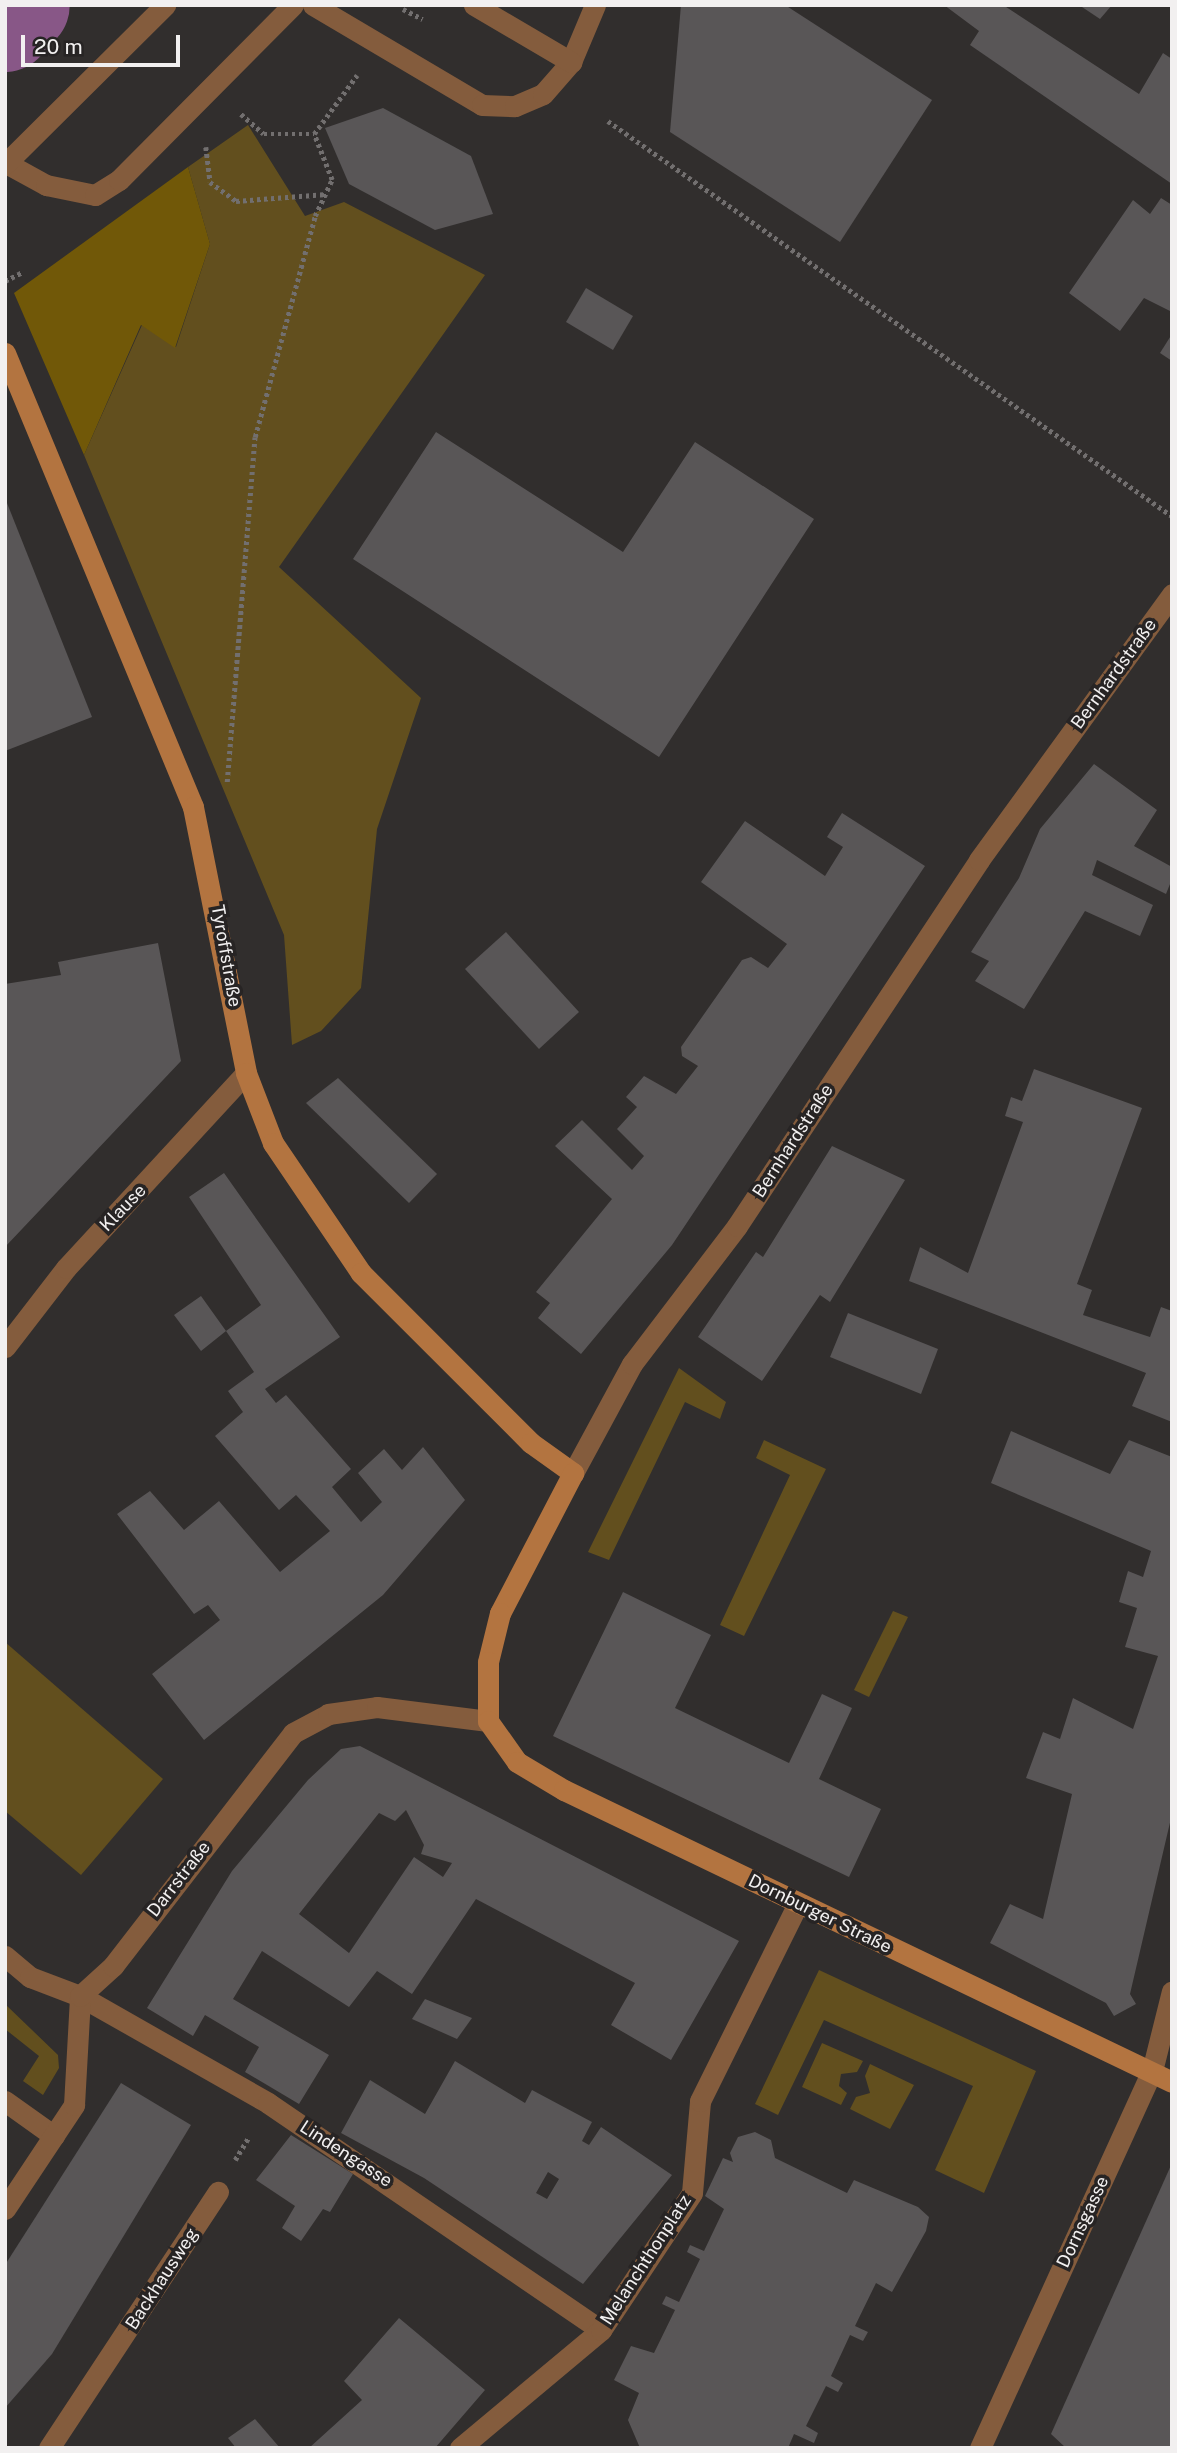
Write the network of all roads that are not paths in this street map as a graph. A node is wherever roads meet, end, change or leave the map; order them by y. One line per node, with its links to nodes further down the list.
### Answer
1 (165, 5): 7 (street)
2 (293, 5): 7 (street)
3 (313, 5): 6 (street)
4 (474, 5): 6 (street)
5 (595, 5): 6 (street)
6 (571, 62)
7 (6, 164)
8 (5, 353): 10 (street, Tyroffstraße)
9 (1172, 594): 12 (street, Bernhardstraße)
10 (246, 1073): 11 (street, Klause); 12 (street, Tyroffstraße)
11 (5, 1347)
12 (573, 1473): 13 (street, Bernhardstraße)
13 (488, 1721): 14 (street, Dornburger Straße); 17 (street, Darrstraße)
14 (798, 1905): 18 (street, Dornburger Straße); 24 (street, Melanchthonplatz)
15 (5, 1956): 17 (street, Lindengasse)
16 (1172, 1991): 18 (street, Dornsgasse)
17 (80, 1996): 21 (street); 24 (street, Lindengasse)
18 (1152, 2071): 19 (street, Dornburger Straße); 26 (street, Dornsgasse)
19 (1172, 2082)
20 (5, 2101): 21 (street)
21 (54, 2136): 23 (street)
22 (218, 2192): 27 (street, Backhausweg)
23 (5, 2209)
24 (601, 2330): 25 (street, Melanchthonplatz)
25 (472, 2444)
26 (988, 2444)
27 (49, 2448)

